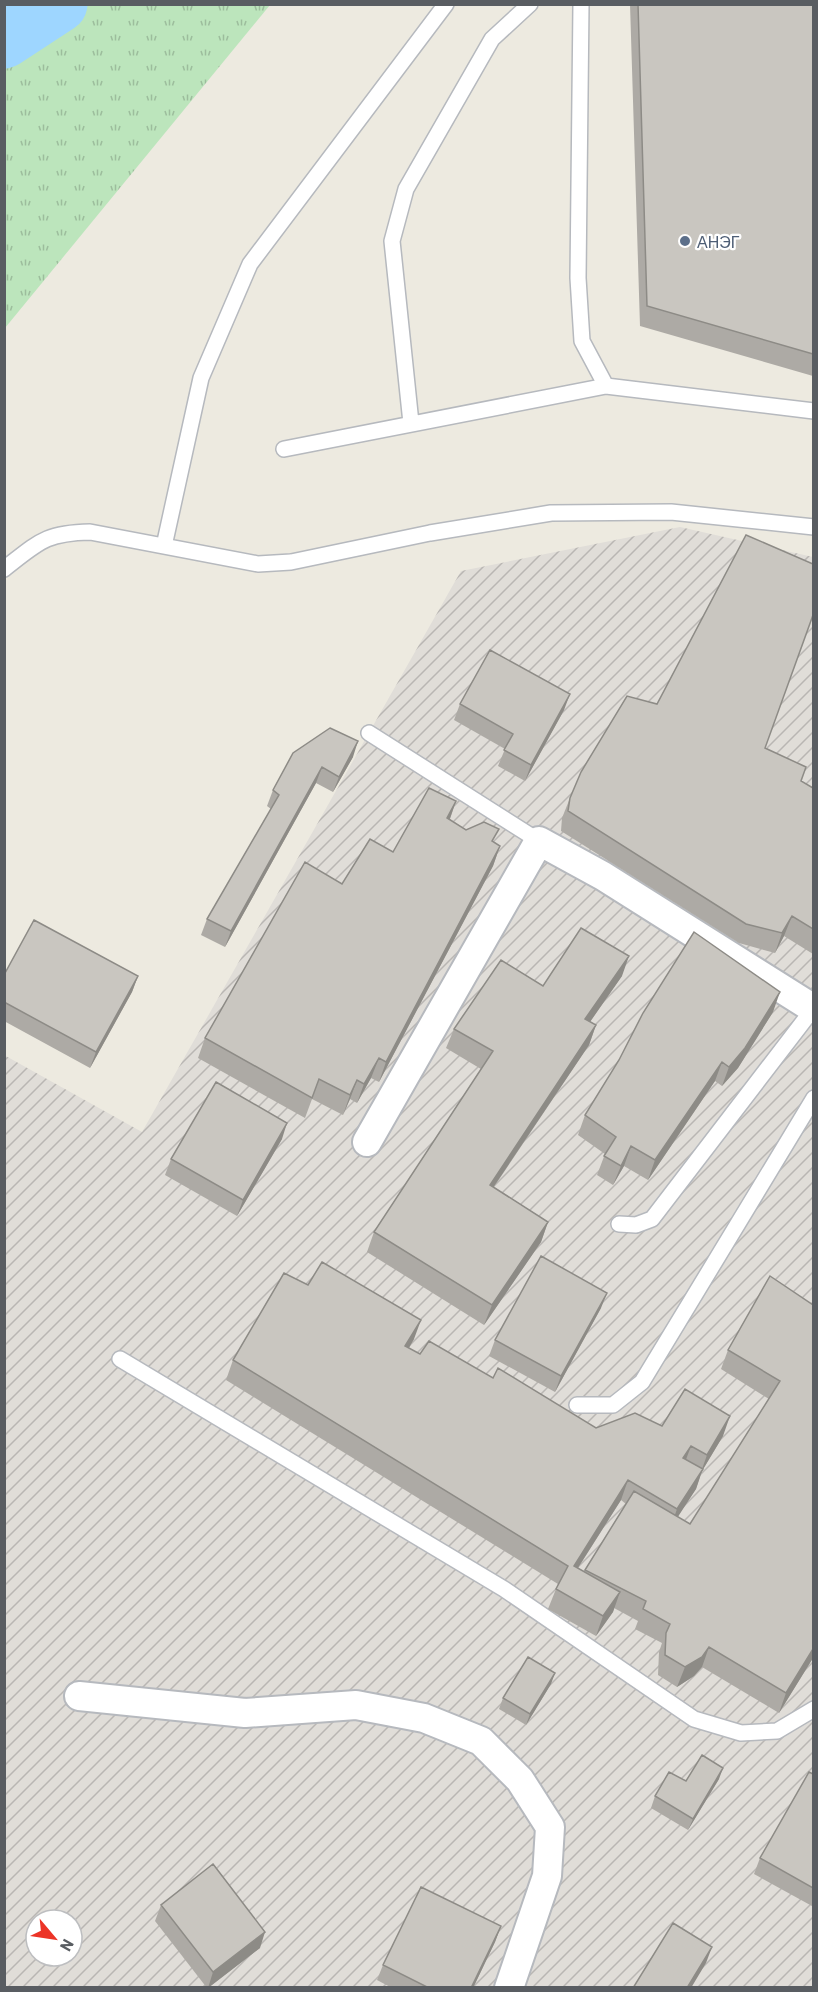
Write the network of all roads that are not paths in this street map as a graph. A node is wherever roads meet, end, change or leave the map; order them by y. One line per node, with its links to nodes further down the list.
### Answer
1 (446, 4): 9 (lane)
2 (530, 4): 6 (lane)
3 (581, 4): 4 (lane)
4 (606, 386): 5 (lane); 6 (lane)
5 (813, 411)
6 (411, 423): 7 (lane)
7 (284, 449)
8 (813, 527): 9 (lane)
9 (164, 546): 10 (lane)
10 (4, 569)
11 (369, 733): 12 (lane)
12 (539, 841): 13 (street); 15 (street)
13 (813, 1009): 16 (lane)
14 (813, 1098): 18 (lane)
15 (367, 1142)
16 (619, 1224)
17 (120, 1359): 20 (lane)
18 (577, 1405)
19 (79, 1696): 21 (street)
20 (813, 1708)
21 (509, 1988)

